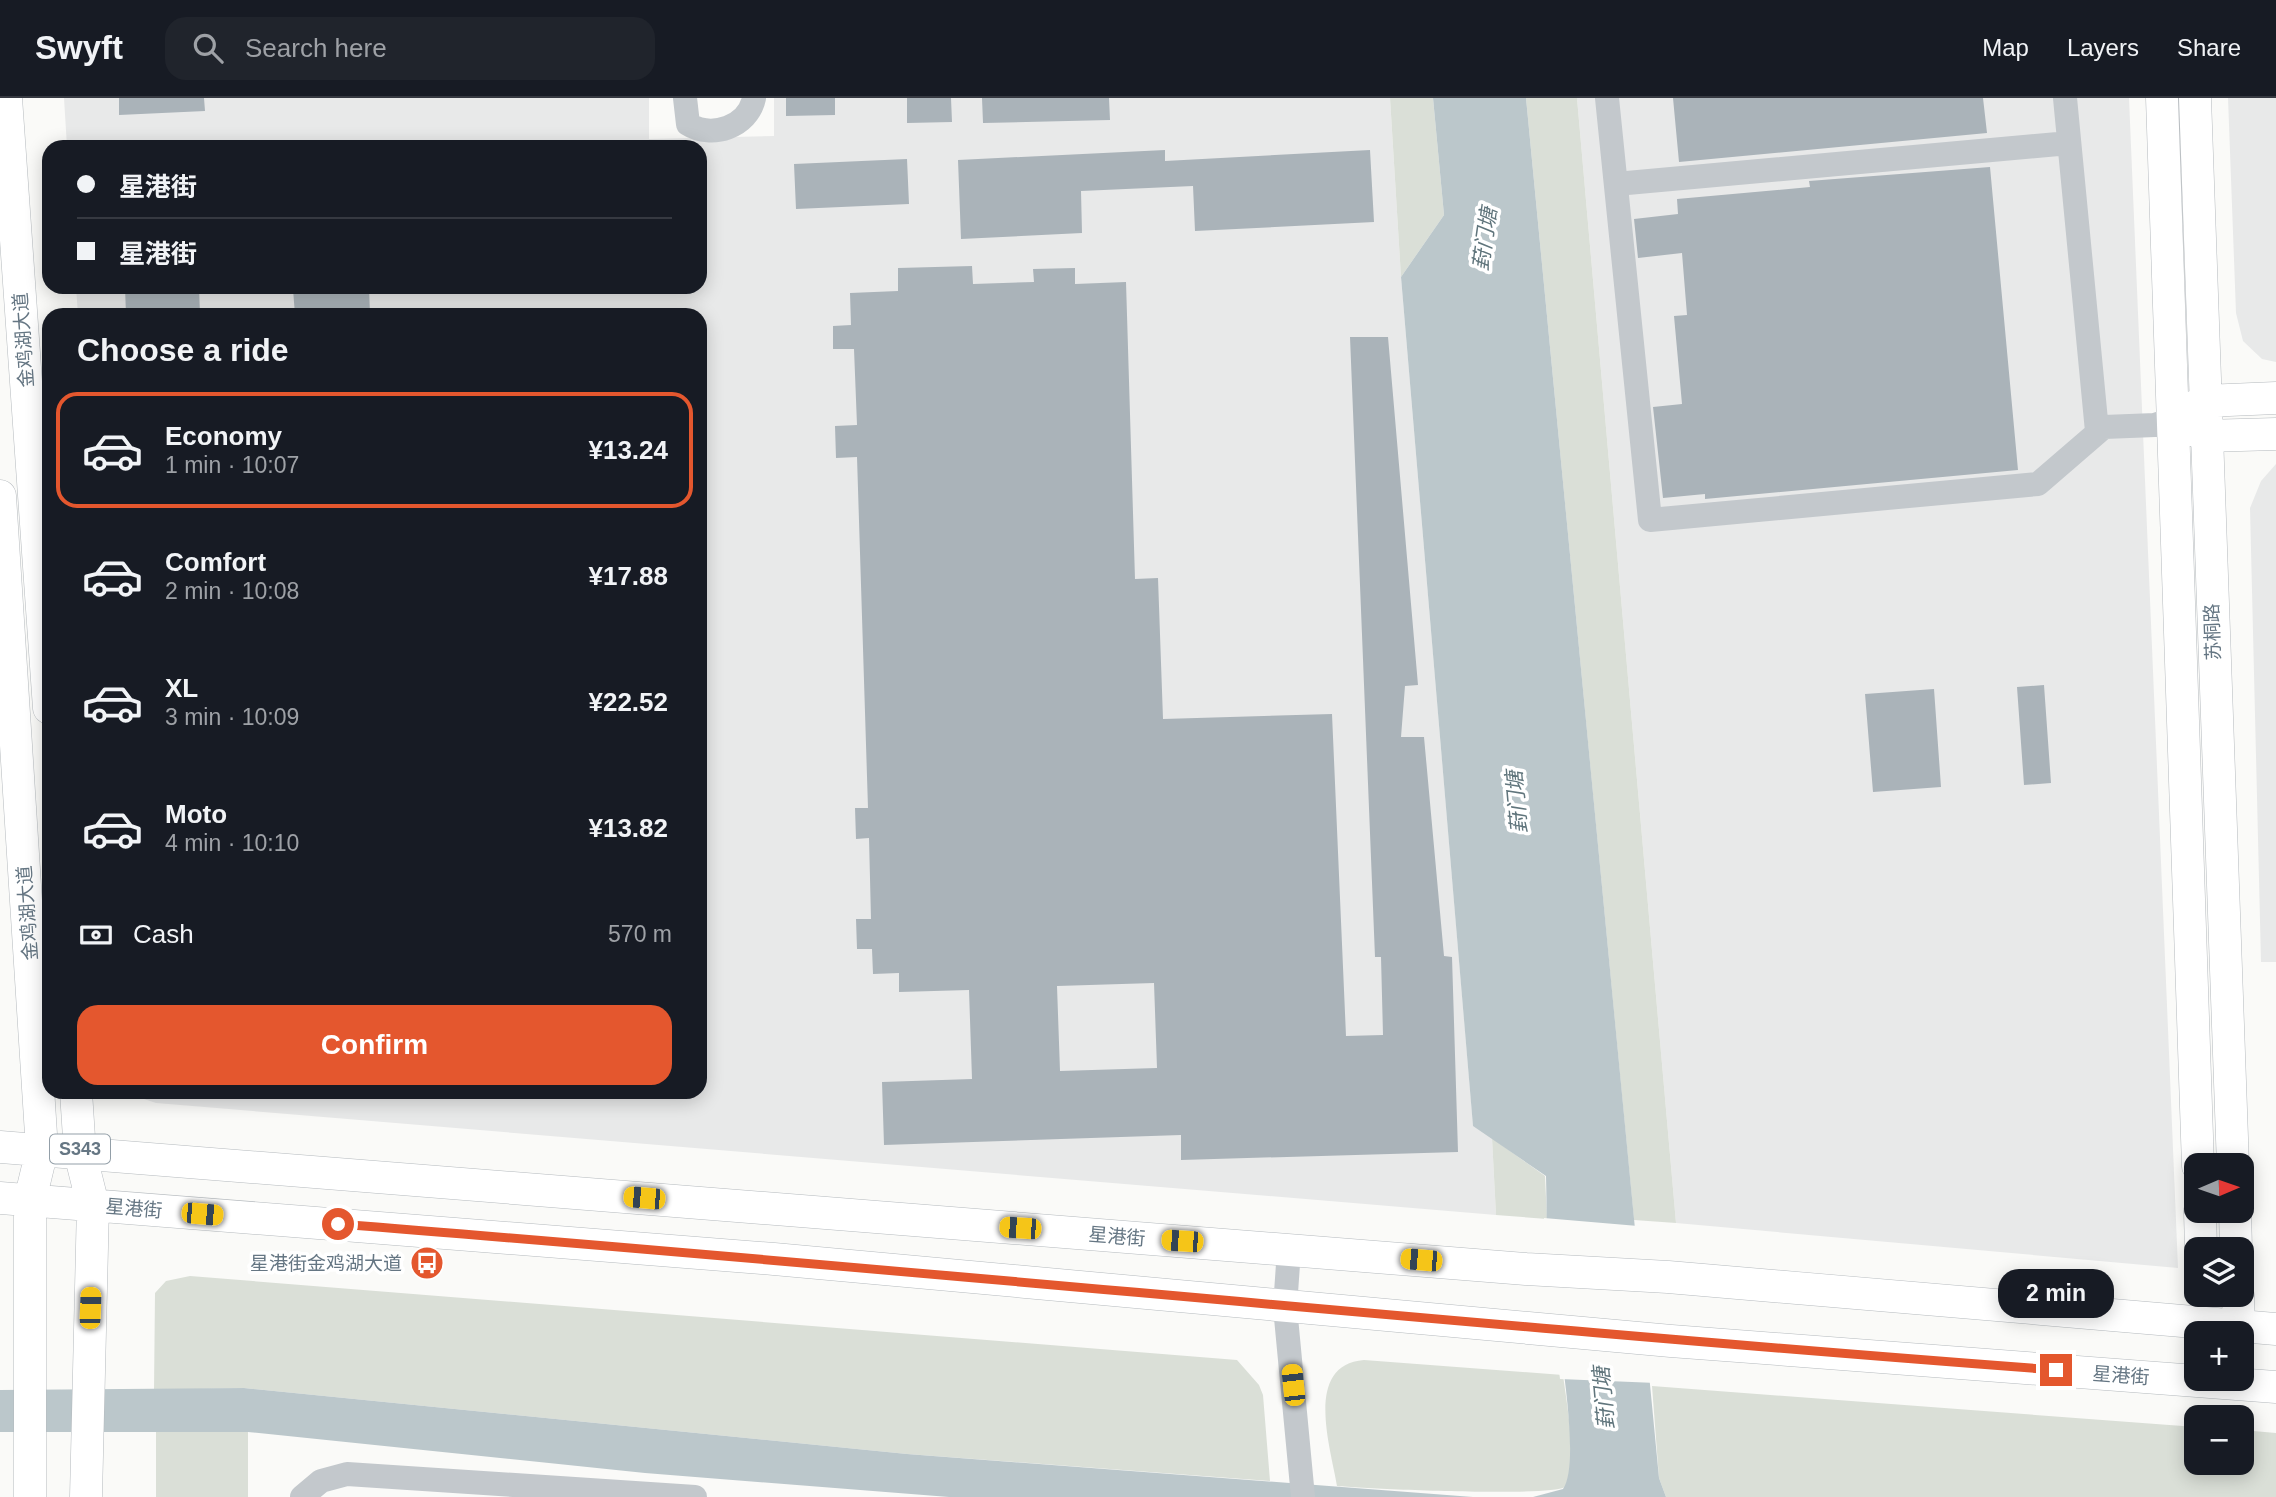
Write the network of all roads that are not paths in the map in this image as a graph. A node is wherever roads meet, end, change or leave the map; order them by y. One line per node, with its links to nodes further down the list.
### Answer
1 (6, 98): 17 (main road, 金鸡湖大道)
2 (685, 98): 3 (street)
3 (754, 98)
4 (1607, 98): 9 (street)
5 (2064, 98): 8 (street)
6 (2162, 98): 12 (main road, 苏桐路)
7 (2195, 98): 11 (main road, 苏桐路)
8 (2069, 143): 9 (street); 13 (street)
9 (1616, 184): 13 (street)
10 (2276, 398): 11 (main road)
11 (2205, 401): 12 (main road); 15 (main road, 苏桐路)
12 (2173, 419): 13 (street); 15 (main road); 19 (main road, 苏桐路)
13 (2097, 431)
14 (2276, 434): 15 (main road)
15 (2206, 436): 18 (main road, 苏桐路)
16 (0, 496): 22 (main road, 金鸡湖大道 / S343)
17 (42, 609)
18 (2217, 767): 19 (main road); 25 (main road, 苏桐路)
19 (2185, 768): 24 (main road, 苏桐路)
20 (76, 1099): 23 (main road, S343)
21 (0, 1147): 22 (main road, 星港街)
22 (42, 1150): 23 (main road, 星港街); 26 (main road, 金鸡湖大道 / S343)
23 (80, 1153): 27 (main road, S343); 28 (main road, 星港街)
24 (2198, 1153)
25 (2232, 1153)
26 (15, 1199): 27 (main road, 星港街); 35 (main road, 金鸡湖大道 / S343)
27 (93, 1205): 29 (main road, 星港街); 36 (main road, S343)
28 (1289, 1250): 29 (street); 30 (main road, 星港街)
29 (1285, 1307): 34 (main road, 星港街); 39 (street)
30 (2203, 1309): 31 (main road, 星港街)
31 (2228, 1321)
32 (2254, 1327): 33 (main road, 星港街)
33 (2276, 1329)
34 (2276, 1387)
35 (30, 1497)
36 (86, 1497)
37 (302, 1497): 38 (street)
38 (695, 1497)
39 (1303, 1497)

